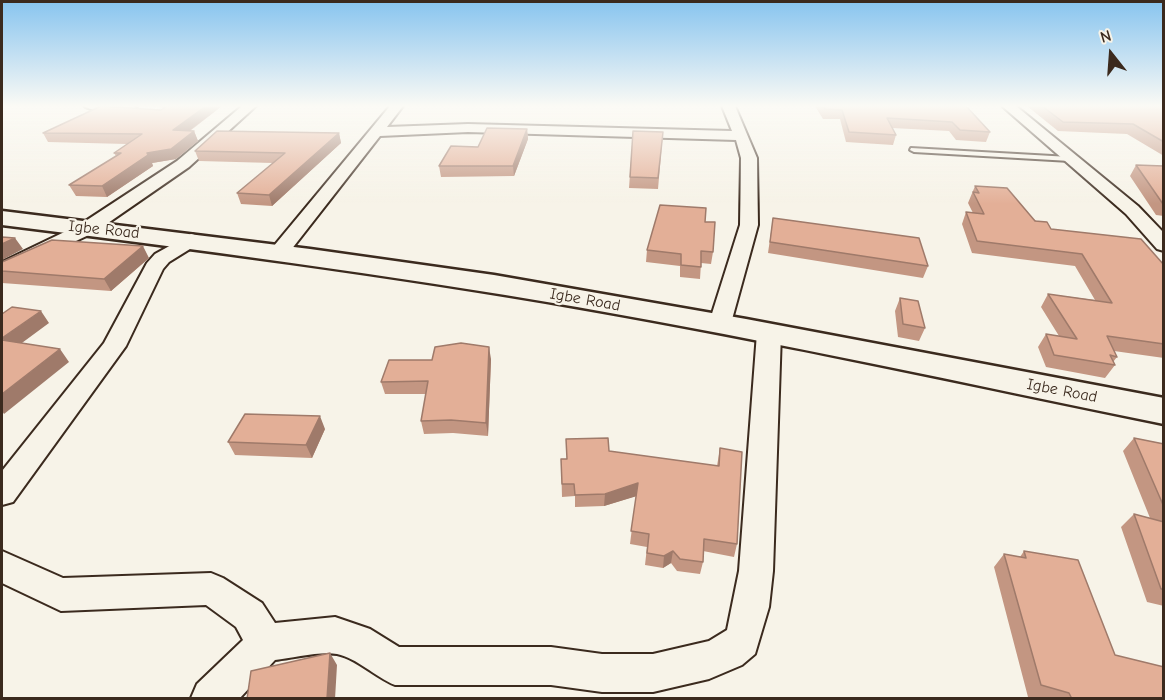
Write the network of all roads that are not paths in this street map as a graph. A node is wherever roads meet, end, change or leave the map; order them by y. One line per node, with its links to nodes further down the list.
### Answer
1 (212, 139): 8 (street)
2 (372, 139): 11 (street)
3 (742, 139): 13 (street)
4 (1046, 139): 6 (street)
5 (914, 150): 6 (lane)
6 (1070, 159): 10 (street)
7 (2, 218): 8 (street, Igbe Road)
8 (88, 228): 9 (street, Igbe Road); 12 (street)
9 (190, 240): 11 (street, Igbe Road); 16 (street)
10 (1164, 245)
11 (280, 251): 13 (street, Igbe Road)
12 (2, 270)
13 (720, 323): 14 (street, Igbe Road)
14 (769, 333): 15 (street, Igbe Road); 18 (street)
15 (1164, 411)
16 (2, 493)
17 (2, 566): 18 (street)
18 (266, 643): 19 (street)
19 (211, 699)

